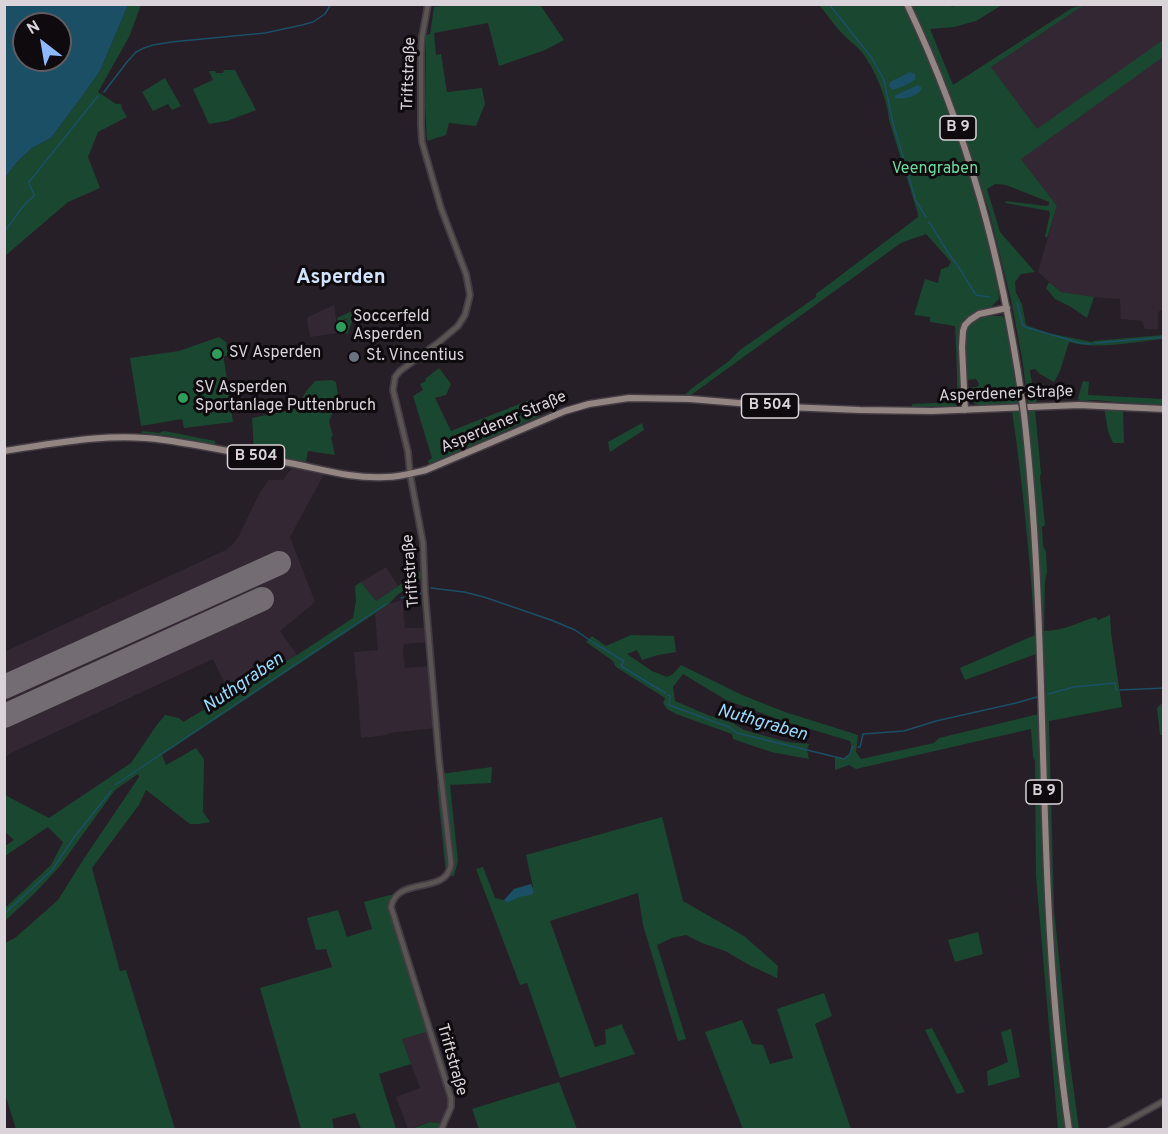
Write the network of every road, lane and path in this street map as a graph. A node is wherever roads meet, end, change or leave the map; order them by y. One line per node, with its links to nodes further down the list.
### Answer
1 (428, 4): 11 (street, Triftstraße)
2 (907, 4): 3 (main road, B 9)
3 (1004, 292): 4 (main road, B 9); 5 (main road)
4 (1007, 308): 5 (main road); 14 (main road, B 9, bridge)
5 (994, 310): 6 (main road)
6 (964, 389): 7 (main road); 9 (main road)
7 (990, 409): 8 (main road, Asperdener Straße); 9 (main road, Asperdener Straße)
8 (1164, 409)
9 (965, 410): 11 (main road, Asperdener Straße / B 504)
10 (4, 451): 11 (main road, Asperdener Straße / B 504)
11 (410, 474): 13 (street, Triftstraße)
12 (1164, 1101): 15 (street)
13 (441, 1130)
14 (1069, 1130)
15 (1110, 1130)

